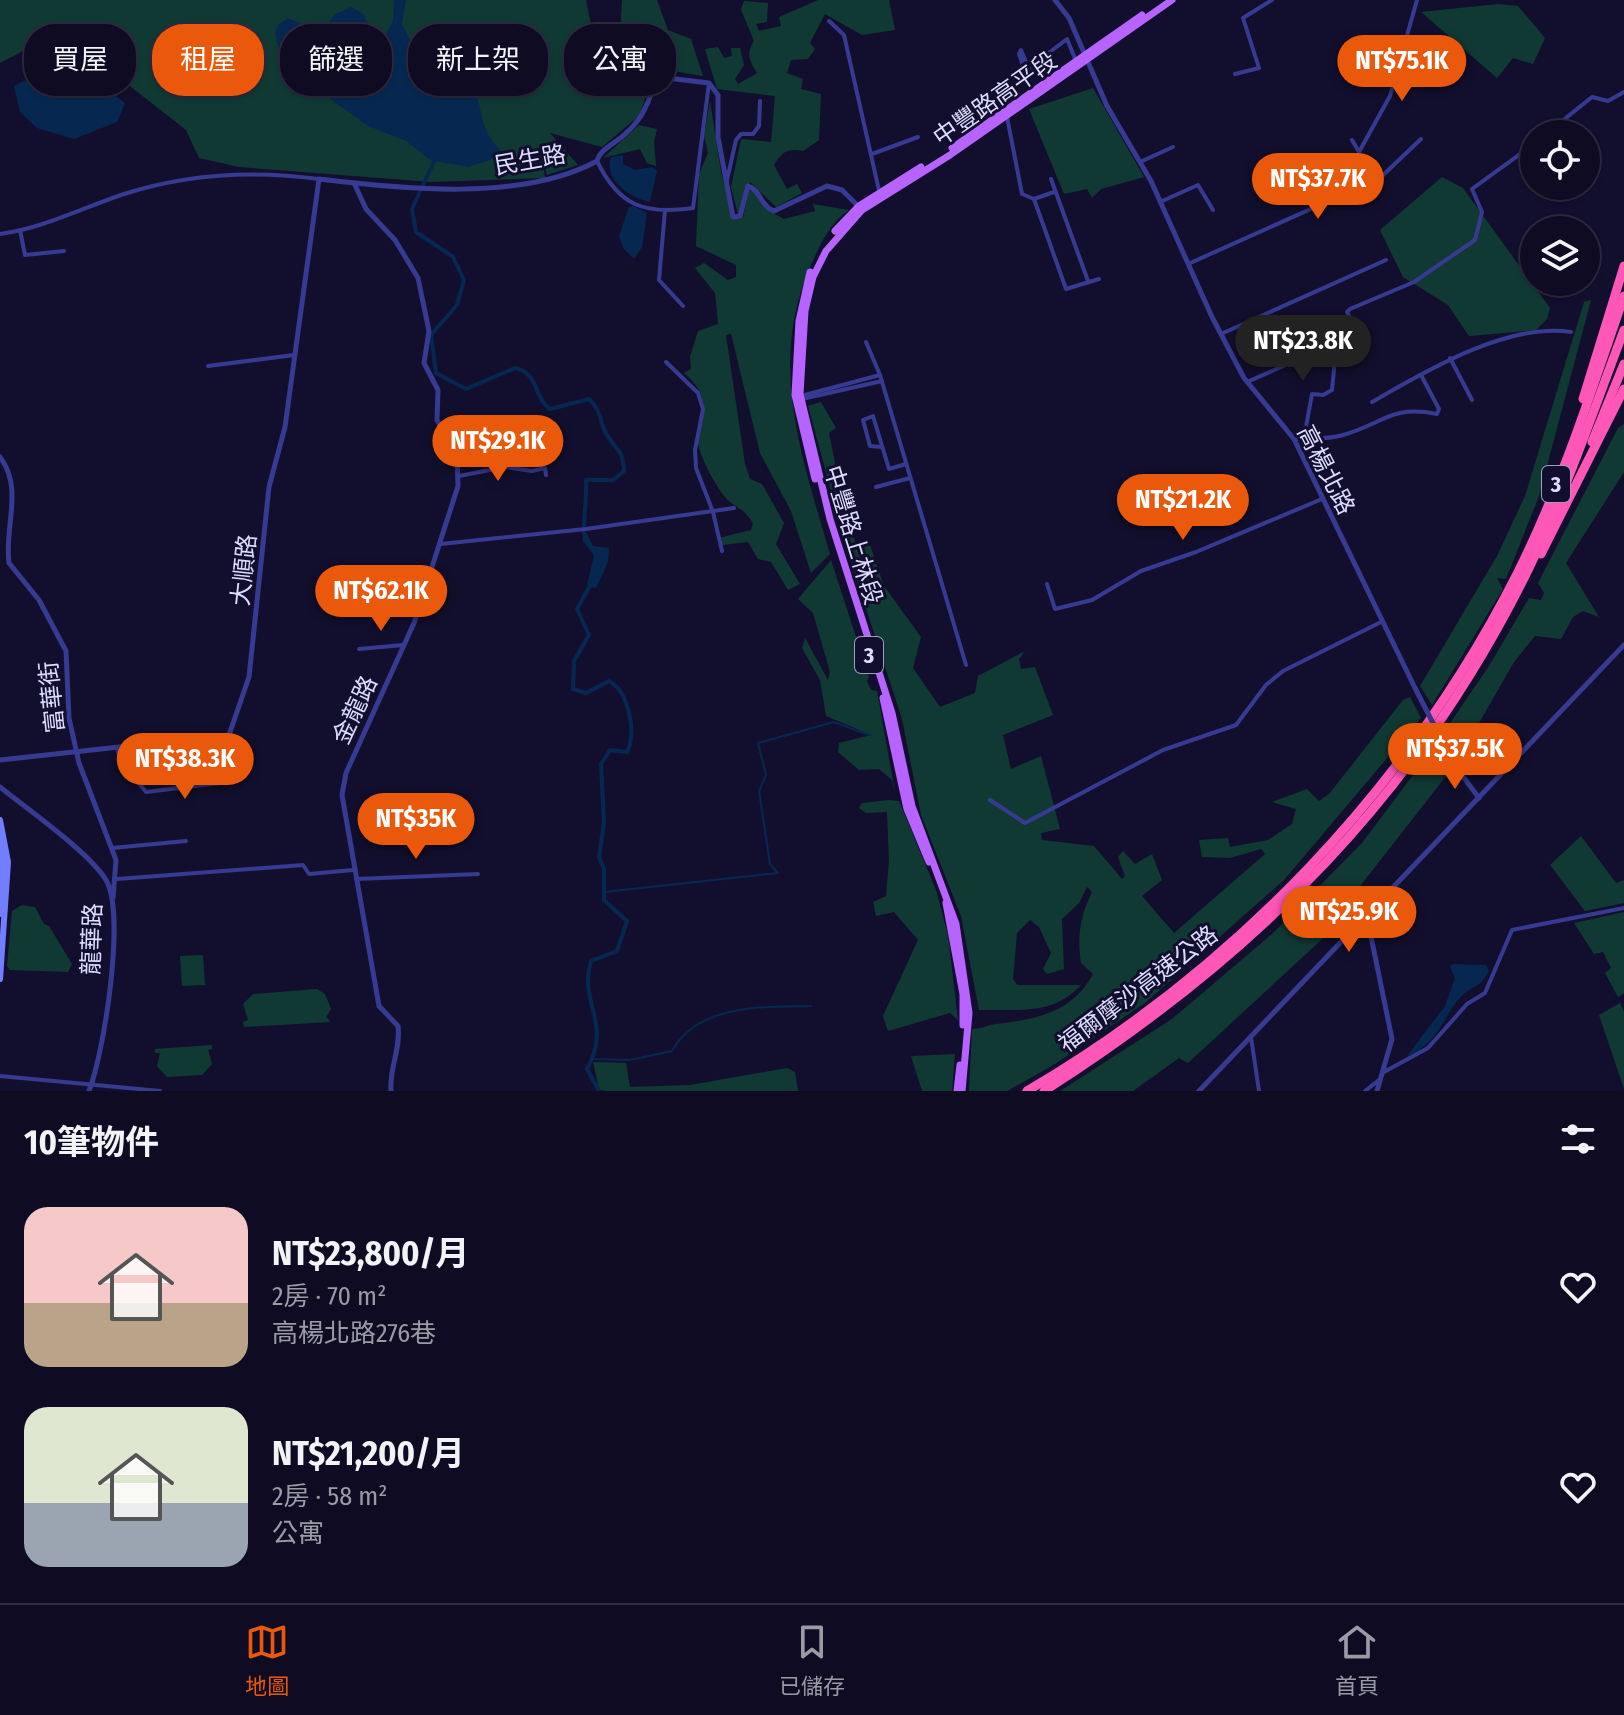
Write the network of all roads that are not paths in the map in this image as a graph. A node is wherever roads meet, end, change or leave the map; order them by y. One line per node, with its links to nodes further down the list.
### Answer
1 (1055, 0): 8 (street, 高楊北路)
2 (1164, 0): 8 (main road, 中豐路高平段 / 3)
3 (1172, 0): 8 (main road, 中豐路高平段 / 3)
4 (1272, 0): 10 (street)
5 (1417, 0): 19 (street)
6 (829, 21): 22 (street)
7 (1042, 58): 8 (street)
8 (1082, 59): 12 (main road, 中豐路高平段 / 3); 15 (main road, 中豐路高平段 / 3); 24 (street, 高楊北路)
9 (1025, 72): 9 (street); 12 (street)
10 (1235, 74)
11 (709, 83): 23 (street, 民生路); 28 (street); 34 (street)
12 (1032, 92): 15 (main road, 中豐路高平段 / 3)
13 (1624, 92): 16 (street)
14 (760, 101): 28 (street)
15 (1005, 114): 30 (main road, 中豐路高平段 / 3); 31 (street)
16 (1563, 120)
17 (918, 137): 22 (street)
18 (1421, 139): 41 (street)
19 (1352, 140)
20 (1173, 147): 24 (street)
21 (1520, 154): 51 (street)
22 (870, 155): 30 (street)
23 (597, 161): 27 (street, 民生路); 34 (street)
24 (1140, 162): 32 (street, 高楊北路)
25 (319, 179): 27 (street, 民生路); 37 (street, 民生路); 52 (street, 大順路)
26 (1051, 179): 29 (street)
27 (354, 183): 70 (street)
28 (726, 186): 33 (street)
29 (1054, 192): 31 (street); 44 (street)
30 (880, 194): 33 (main road, 中豐路高平段 / 3)
31 (1032, 200): 44 (street)
32 (1160, 202): 35 (street); 41 (street, 高楊北路)
33 (860, 208): 36 (main road, 中豐路高平段 / 3)
34 (665, 209): 46 (street)
35 (1213, 210)
36 (840, 228): 61 (main road, 中豐路上林段 / 3)
37 (20, 230): 38 (street, 民生路); 39 (street)
38 (0, 234)
39 (64, 251)
40 (1386, 260): 49 (street)
41 (1188, 264): 49 (street, 高楊北路)
42 (1623, 268): 66 (highway)
43 (1099, 279): 44 (street)
44 (1088, 281)
45 (1624, 296): 66 (highway, 福爾摩沙高速公路 / 3)
46 (683, 306)
47 (1624, 330): 81 (highway, 福爾摩沙高速公路 / 3)
48 (1571, 332): 53 (street)
49 (1221, 334): 59 (street, 高楊北路)
50 (866, 342): 58 (street)
51 (1332, 344): 59 (street); 64 (street)
52 (297, 355): 55 (street); 86 (street, 大順路)
53 (1450, 358): 57 (street); 62 (street)
54 (666, 362): 76 (street)
55 (208, 366)
56 (1623, 367): 72 (highway)
57 (1420, 375): 63 (street); 64 (street)
58 (881, 378): 61 (street); 68 (street)
59 (1247, 382): 64 (street, 高楊北路)
60 (1624, 389): 72 (highway)
61 (799, 398): 114 (main road, 中豐路上林段 / 3)
62 (1472, 400)
63 (1372, 402)
64 (1294, 439): 74 (street, 高楊北路)
65 (882, 447): 65 (street); 68 (street)
66 (1569, 453): 115 (highway, 福爾摩沙高速公路 / 3)
67 (0, 457): 87 (street, 富華街)
68 (906, 464): 71 (street)
69 (546, 475): 70 (street)
70 (459, 476): 77 (street, 金龍路)
71 (910, 478): 73 (street); 85 (street)
72 (1576, 485): 81 (highway)
73 (876, 487)
74 (1322, 499): 79 (street); 80 (street, 高楊北路)
75 (734, 508): 76 (street)
76 (713, 512): 77 (street); 78 (street)
77 (441, 544): 82 (street, 金龍路)
78 (722, 551)
79 (1047, 584)
80 (1381, 622): 93 (street, 高楊北路, bridge); 94 (street)
81 (1494, 634): 116 (highway, 福爾摩沙高速公路 / 3)
82 (405, 645): 84 (street); 99 (street, 金龍路)
83 (1624, 645): 93 (street)
84 (359, 649)
85 (966, 665)
86 (117, 749): 87 (street, 大順路); 90 (street)
87 (77, 752): 89 (street, 大順路); 98 (street, 富華街)
88 (230, 753): 90 (street)
89 (0, 760)
90 (125, 767): 91 (street)
91 (220, 783)
92 (0, 787): 103 (street, 龍華路)
93 (1479, 798): 106 (street)
94 (990, 800)
95 (0, 820): 97 (main road)
96 (186, 841): 98 (street)
97 (2, 842): 105 (main road); 107 (main road)
98 (112, 848): 101 (street, 富華街)
99 (353, 870): 101 (street); 102 (street, 金龍路)
100 (478, 874): 102 (street)
101 (117, 879): 103 (street, 富華街)
102 (355, 879): 113 (street, 金龍路)
103 (113, 898): 111 (street, 龍華路)
104 (1624, 908): 109 (street)
105 (0, 914)
106 (1367, 916): 108 (street); 109 (street)
107 (0, 979)
108 (1251, 1037): 117 (street); 118 (street)
109 (1382, 1075): 119 (street); 120 (street)
110 (0, 1076): 111 (street)
111 (90, 1088): 112 (street)
112 (160, 1091)
113 (391, 1091)
114 (960, 1091)
115 (1027, 1091)
116 (1044, 1091)
117 (1199, 1091)
118 (1259, 1091)
119 (1365, 1091)
120 (1377, 1091)

